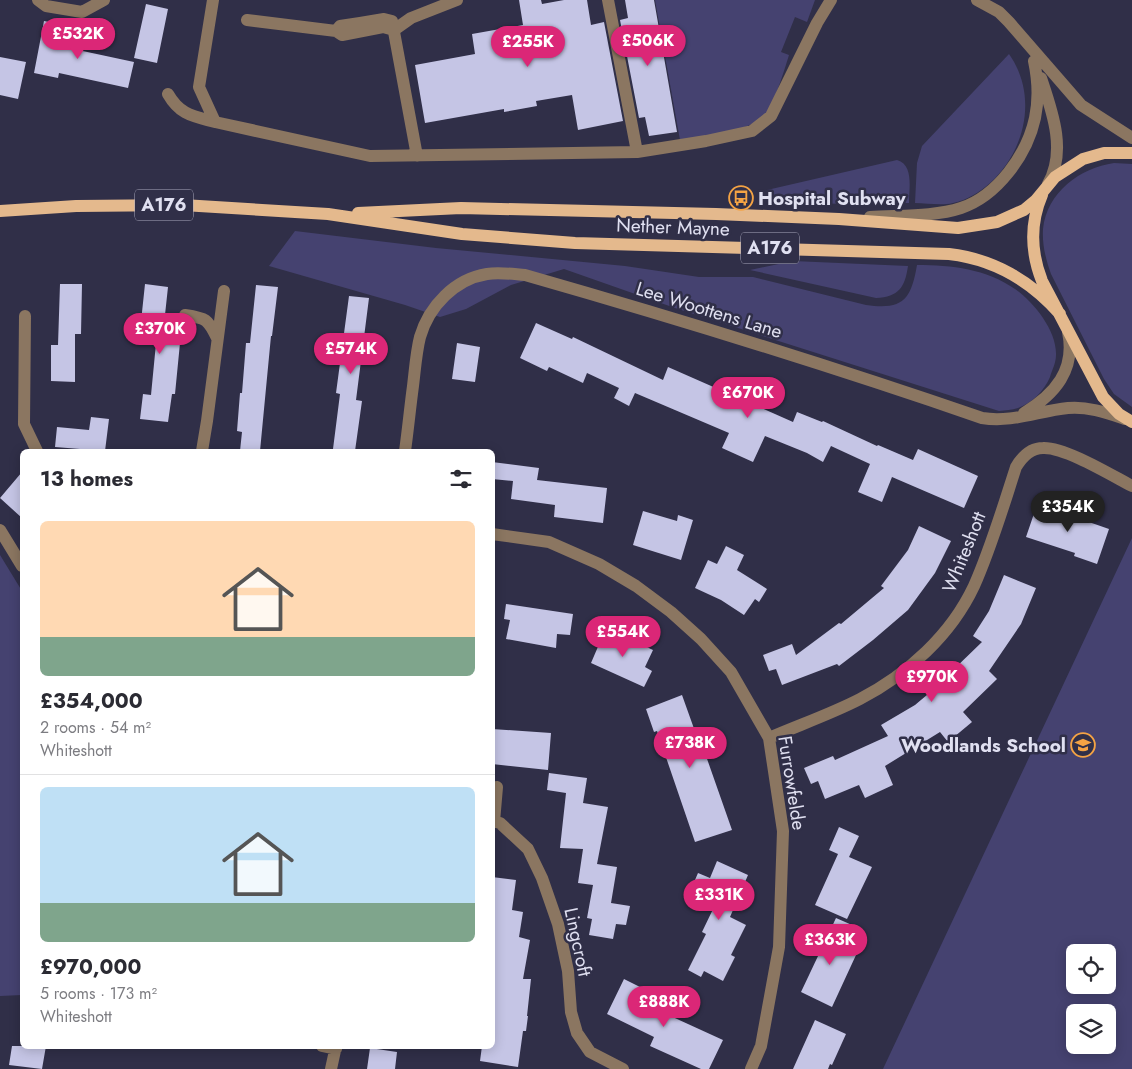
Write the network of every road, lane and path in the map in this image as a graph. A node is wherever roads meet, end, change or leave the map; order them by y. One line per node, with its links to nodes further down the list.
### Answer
1 (38, 0): 2 (street)
2 (104, 0)
3 (213, 0): 15 (street)
4 (457, 0): 11 (street)
5 (608, 0): 17 (street)
6 (820, 0): 10 (street)
7 (831, 0): 10 (street)
8 (978, 0): 12 (street)
9 (247, 20): 11 (street)
10 (817, 23): 17 (street)
11 (394, 30): 19 (street)
12 (1019, 33): 13 (street); 16 (street)
13 (1034, 61): 20 (street); 23 (street)
14 (168, 94): 15 (street)
15 (215, 122): 19 (street)
16 (1132, 138)
17 (637, 152): 19 (street)
18 (1132, 153): 20 (main road, Nether Mayne / A176)
19 (417, 156)
20 (1046, 189): 23 (main road, Nether Mayne / A176); 25 (main road, Nether Mayne / A176)
21 (0, 211): 22 (main road, Nether Mayne / A176)
22 (328, 214): 23 (main road, Nether Mayne / A176); 25 (main road, Nether Mayne / A176)
23 (839, 219)
24 (224, 291): 29 (street)
25 (1060, 314): 28 (main road, Nether Mayne / A176)
26 (186, 315): 29 (street)
27 (25, 316): 32 (street)
28 (1067, 328): 30 (street, Lee Woottens Lane); 31 (main road, Nether Mayne / A176)
29 (217, 338): 33 (street)
30 (1010, 419): 31 (street, Lee Woottens Lane); 34 (street, Lee Woottens Lane)
31 (1131, 421)
32 (36, 449)
33 (202, 449)
34 (405, 449)
35 (1132, 486): 39 (street, Whiteshott)
36 (0, 530): 38 (street)
37 (495, 534): 39 (street, Furrowfelde)
38 (20, 563)
39 (769, 738): 46 (street, Furrowfelde)
40 (497, 787): 41 (street)
41 (495, 804)
42 (495, 822): 45 (street, Lingcroft)
43 (336, 1049): 44 (street)
44 (331, 1069)
45 (623, 1069)
46 (751, 1069)

